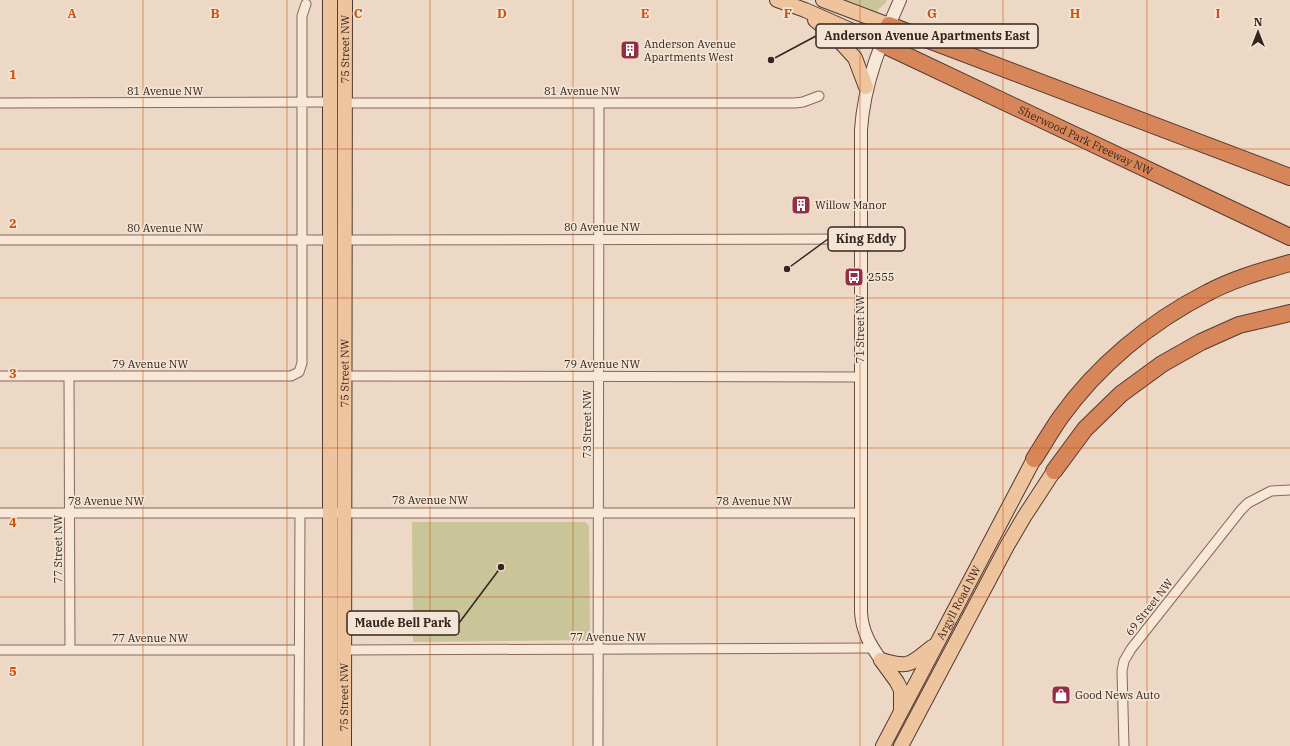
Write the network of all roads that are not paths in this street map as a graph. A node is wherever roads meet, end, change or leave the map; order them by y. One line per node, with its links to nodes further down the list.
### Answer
1 (324, 0): 10 (main road)
2 (330, 0): 10 (main road, 75 Street NW)
3 (345, 0): 17 (main road, 75 Street NW)
4 (777, 0): 8 (main road)
5 (823, 0): 9 (main road)
6 (900, 0): 9 (street, 71 Street NW)
7 (306, 4): 14 (street)
8 (805, 10): 11 (main road); 12 (main road)
9 (889, 25): 11 (street, 71 Street NW); 19 (highway)
10 (330, 34): 15 (main road, 75 Street NW)
11 (882, 44): 12 (street, 71 Street NW); 20 (highway, Sherwood Park Freeway NW)
12 (866, 87): 22 (street, 71 Street NW)
13 (819, 96): 18 (street, 81 Avenue NW)
14 (302, 102): 15 (street, 81 Avenue NW); 16 (street, 81 Avenue NW); 24 (street)
15 (330, 102): 25 (main road, 75 Street NW)
16 (0, 103)
17 (344, 103): 18 (street, 81 Avenue NW); 25 (main road, 75 Street NW)
18 (599, 103): 21 (street, 73 Street NW)
19 (1290, 177)
20 (1288, 236)
21 (599, 239): 22 (street, 80 Avenue NW); 25 (street, 80 Avenue NW); 31 (street, 73 Street NW)
22 (861, 239): 32 (street, 71 Street NW)
23 (0, 240): 24 (street, 80 Avenue NW)
24 (301, 240): 25 (street, 80 Avenue NW); 29 (street, 79 Avenue NW)
25 (337, 240): 30 (main road, 75 Street NW); 37 (main road, 75 Street NW)
26 (1290, 263): 33 (highway)
27 (1290, 313): 34 (highway)
28 (0, 376): 29 (street, 79 Avenue NW)
29 (69, 376): 40 (street, 77 Street NW)
30 (344, 376): 31 (street, 79 Avenue NW); 38 (main road, 75 Street NW)
31 (598, 376): 32 (street, 79 Avenue NW); 41 (street, 73 Street NW)
32 (860, 376): 42 (street, 71 Street NW)
33 (1034, 459): 43 (main road, Argyll Road NW)
34 (1054, 470): 51 (main road, Argyll Road NW)
35 (1290, 490): 57 (street, 69 Street NW)
36 (300, 512): 37 (street, 78 Avenue NW); 40 (street, 78 Avenue NW); 47 (street)
37 (330, 512): 38 (street, 78 Avenue NW); 53 (main road, 75 Street NW)
38 (344, 512): 41 (street, 78 Avenue NW); 48 (main road, 75 Street NW)
39 (0, 513): 40 (street, 78 Avenue NW)
40 (70, 513): 46 (street, 77 Street NW)
41 (598, 513): 42 (street, 78 Avenue NW); 44 (street, 73 Street NW)
42 (861, 513): 49 (street, 71 Street NW)
43 (936, 644): 49 (main road); 50 (main road, Argyll Road NW)
44 (599, 649): 48 (street, 77 Avenue NW); 49 (street, 77 Avenue NW); 55 (street, 73 Street NW)
45 (0, 650): 46 (street, 77 Avenue NW)
46 (70, 650): 47 (street, 77 Avenue NW)
47 (299, 650): 52 (street)
48 (344, 650): 54 (main road, 75 Street NW)
49 (877, 654): 50 (main road)
50 (901, 713): 56 (main road, Argyll Road NW)
51 (905, 743)
52 (299, 746)
53 (330, 746)
54 (344, 746)
55 (598, 746)
56 (883, 746)
57 (1124, 746)

